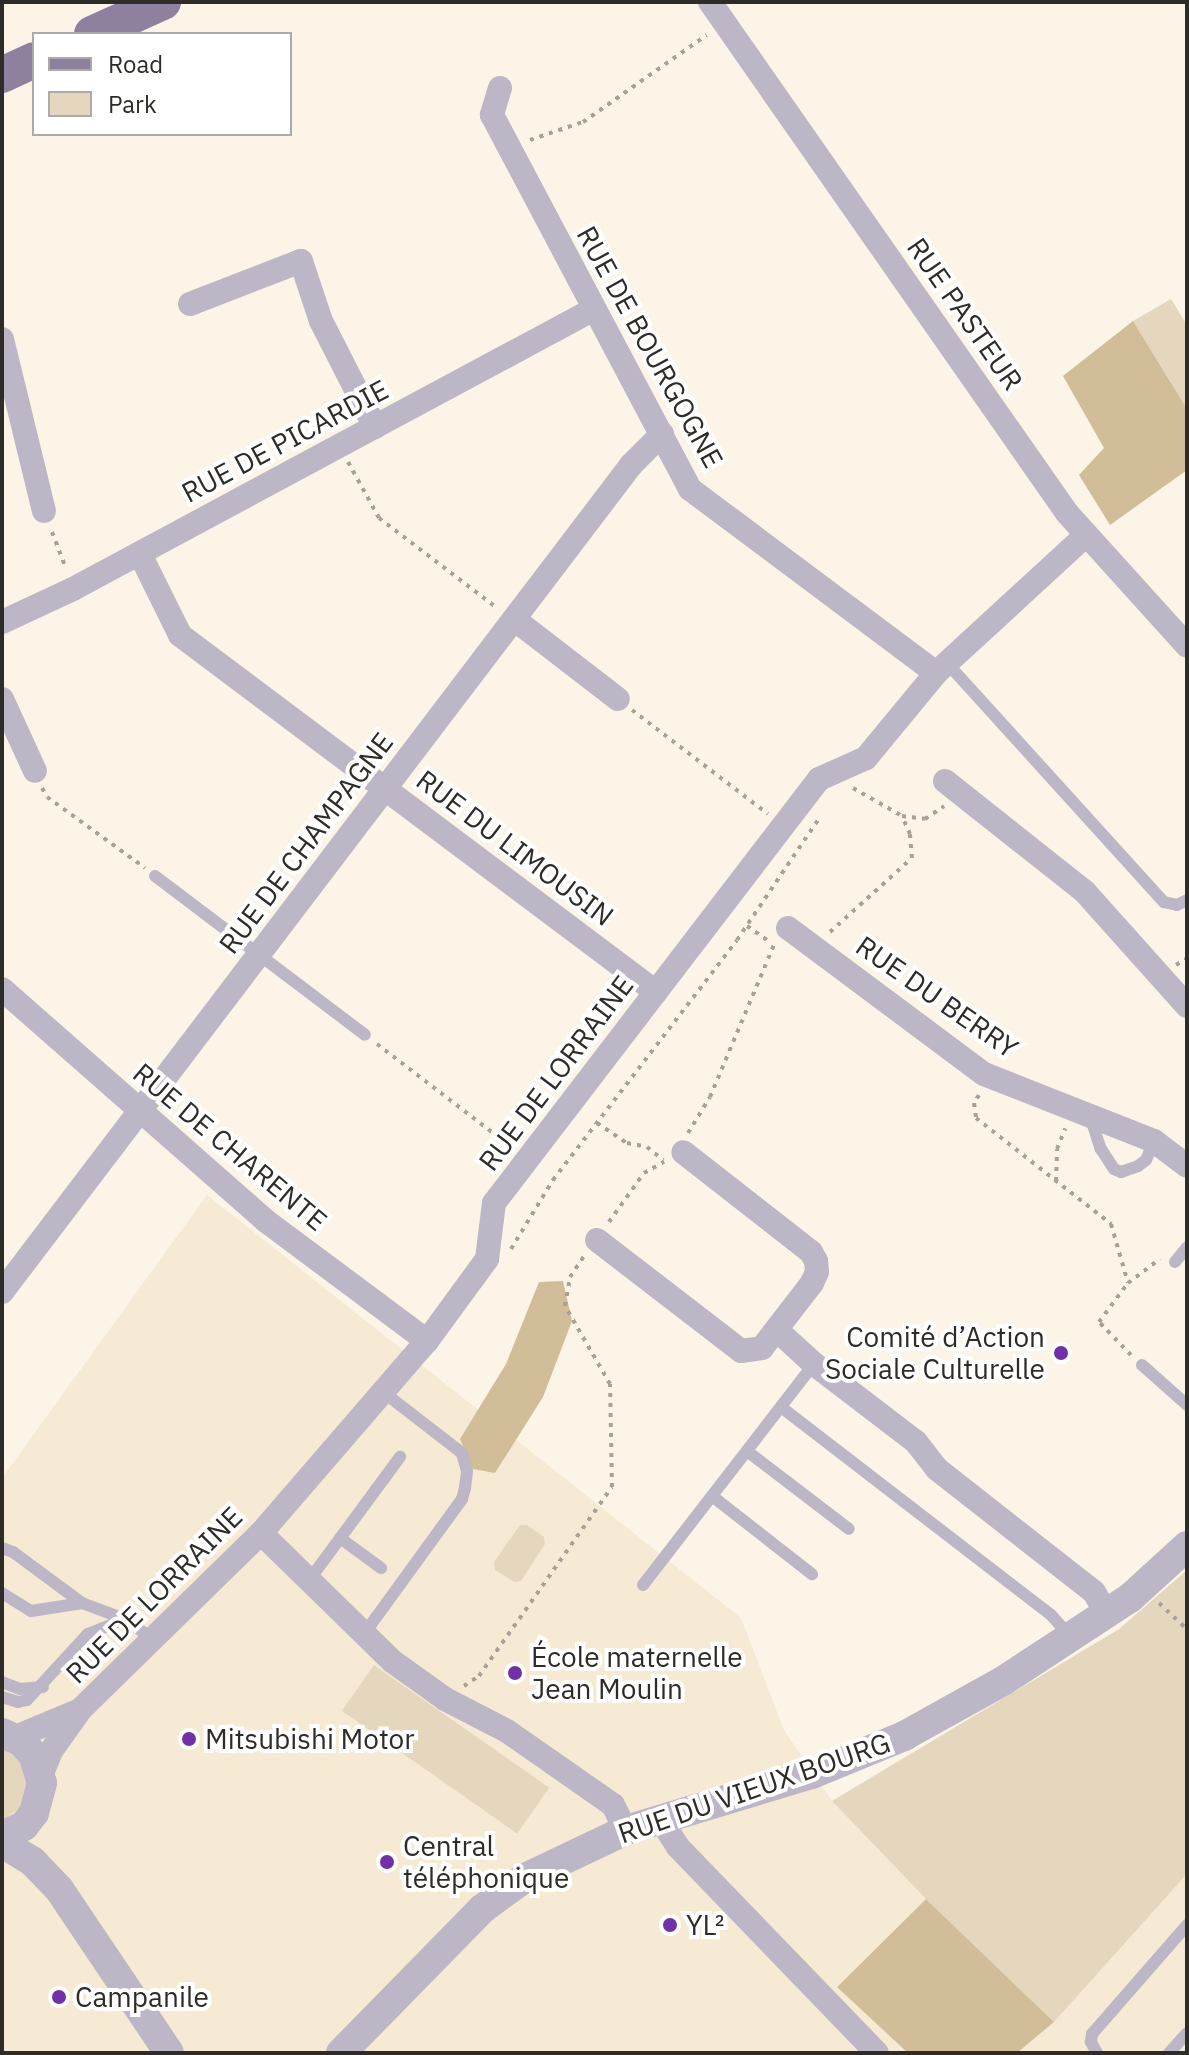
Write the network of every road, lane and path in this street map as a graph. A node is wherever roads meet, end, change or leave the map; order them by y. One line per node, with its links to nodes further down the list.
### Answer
1 (163, 2): 4 (main road)
2 (710, 2): 3 (street, RUE PASTEUR)
3 (725, 23): 8 (path); 16 (street, RUE PASTEUR)
4 (96, 32)
5 (32, 61): 6 (main road)
6 (2, 75)
7 (500, 88): 8 (street, RUE DE BOURGOGNE)
8 (509, 148): 10 (street, RUE DE BOURGOGNE)
9 (190, 304): 12 (street)
10 (594, 309): 12 (street, RUE DE PICARDIE); 13 (street, RUE DE BOURGOGNE)
11 (2, 339): 15 (street)
12 (375, 427): 14 (street, RUE DE PICARDIE)
13 (662, 434): 19 (street, RUE DE CHAMPAGNE); 22 (street, RUE DE BOURGOGNE)
14 (340, 446): 17 (street, RUE DE PICARDIE); 19 (path)
15 (44, 511): 18 (path)
16 (1085, 536): 21 (street, RUE PASTEUR); 22 (street, RUE DE LORRAINE)
17 (140, 554): 18 (street, RUE DE PICARDIE); 28 (street, RUE DU LIMOUSIN)
18 (73, 589): 20 (street, RUE DE PICARDIE)
19 (514, 619): 24 (street); 28 (street, RUE DE CHAMPAGNE)
20 (2, 622)
21 (1187, 646)
22 (941, 668): 31 (street, RUE DE LORRAINE); 33 (lane)
23 (2, 699): 25 (street)
24 (618, 699): 31 (path)
25 (35, 771): 32 (path)
26 (945, 781): 30 (path); 39 (street)
27 (847, 785): 30 (path)
28 (385, 788): 36 (street, RUE DE CHAMPAGNE); 38 (street, RUE DU LIMOUSIN)
29 (828, 807): 44 (path)
30 (902, 816): 35 (path)
31 (784, 826): 38 (street, RUE DE LORRAINE)
32 (155, 876): 36 (lane)
33 (1187, 900)
34 (781, 937): 35 (street, RUE DU BERRY); 46 (path)
35 (815, 948): 41 (street, RUE DU BERRY)
36 (259, 954): 40 (lane); 42 (street, RUE DE CHAMPAGNE)
37 (2, 989): 42 (street, RUE DE CHARENTE)
38 (656, 992): 47 (street, RUE DE LORRAINE)
39 (1187, 1006)
40 (365, 1035): 47 (path)
41 (989, 1076): 43 (street, RUE DU BERRY); 49 (path)
42 (139, 1112): 54 (street, RUE DE CHAMPAGNE); 57 (street, RUE DE CHARENTE)
43 (1082, 1113): 45 (street, RUE DU BERRY); 45 (lane); 49 (path)
44 (597, 1123): 46 (path); 52 (path)
45 (1154, 1141): 48 (street, RUE DU BERRY)
46 (674, 1157): 50 (path); 56 (street)
47 (528, 1159): 52 (street, RUE DE LORRAINE)
48 (1187, 1166)
49 (1056, 1181): 55 (path)
50 (597, 1240): 56 (street); 88 (path)
51 (1187, 1247): 53 (lane)
52 (487, 1259): 57 (street, RUE DE LORRAINE)
53 (1175, 1262): 55 (path)
54 (5, 1281)
55 (1128, 1283): 59 (path)
56 (778, 1331): 58 (street)
57 (427, 1341): 60 (street, RUE DE LORRAINE)
58 (814, 1364): 62 (lane); 78 (street)
59 (1142, 1365): 61 (lane)
60 (383, 1392): 67 (street, RUE DE LORRAINE); 82 (lane)
61 (1187, 1405)
62 (781, 1407): 63 (lane); 83 (lane)
63 (747, 1451): 65 (lane); 66 (lane)
64 (400, 1457): 68 (lane)
65 (712, 1496): 72 (lane); 74 (lane)
66 (849, 1529)
67 (261, 1533): 73 (street); 84 (street, RUE DE LORRAINE)
68 (340, 1538): 71 (lane); 73 (lane)
69 (1187, 1546): 75 (street, RUE DU VIEUX BOURG)
70 (2, 1548): 77 (lane)
71 (381, 1568)
72 (812, 1574)
73 (310, 1579): 82 (street)
74 (643, 1585)
75 (1143, 1588): 78 (street, RUE DU VIEUX BOURG); 80 (path)
76 (2, 1593): 77 (lane)
77 (82, 1603): 79 (lane); 81 (lane)
78 (1106, 1613): 83 (street, RUE DU VIEUX BOURG)
79 (125, 1619): 81 (lane); 84 (lane)
80 (1187, 1629)
81 (88, 1634): 86 (lane)
82 (364, 1634): 88 (street)
83 (1070, 1637): 93 (street, RUE DU VIEUX BOURG)
84 (154, 1640): 89 (street, RUE DE LORRAINE)
85 (2, 1682): 86 (lane)
86 (43, 1687): 87 (lane)
87 (2, 1697)
88 (445, 1699): 94 (street)
89 (80, 1710): 90 (street, RUE DE LORRAINE); 91 (street, RUE DE LORRAINE)
90 (8, 1736): 91 (street)
91 (41, 1776): 92 (street)
92 (34, 1813): 95 (street); 97 (street)
93 (660, 1819): 94 (street, RUE DU VIEUX BOURG); 102 (street)
94 (626, 1830): 101 (street, RUE DU VIEUX BOURG)
95 (2, 1836)
96 (2, 1843): 97 (street)
97 (59, 1889): 100 (street)
98 (1187, 1925): 103 (lane)
99 (1187, 2033): 104 (lane)
100 (169, 2053)
101 (341, 2053)
102 (877, 2053)
103 (1097, 2053)
104 (1169, 2053)

